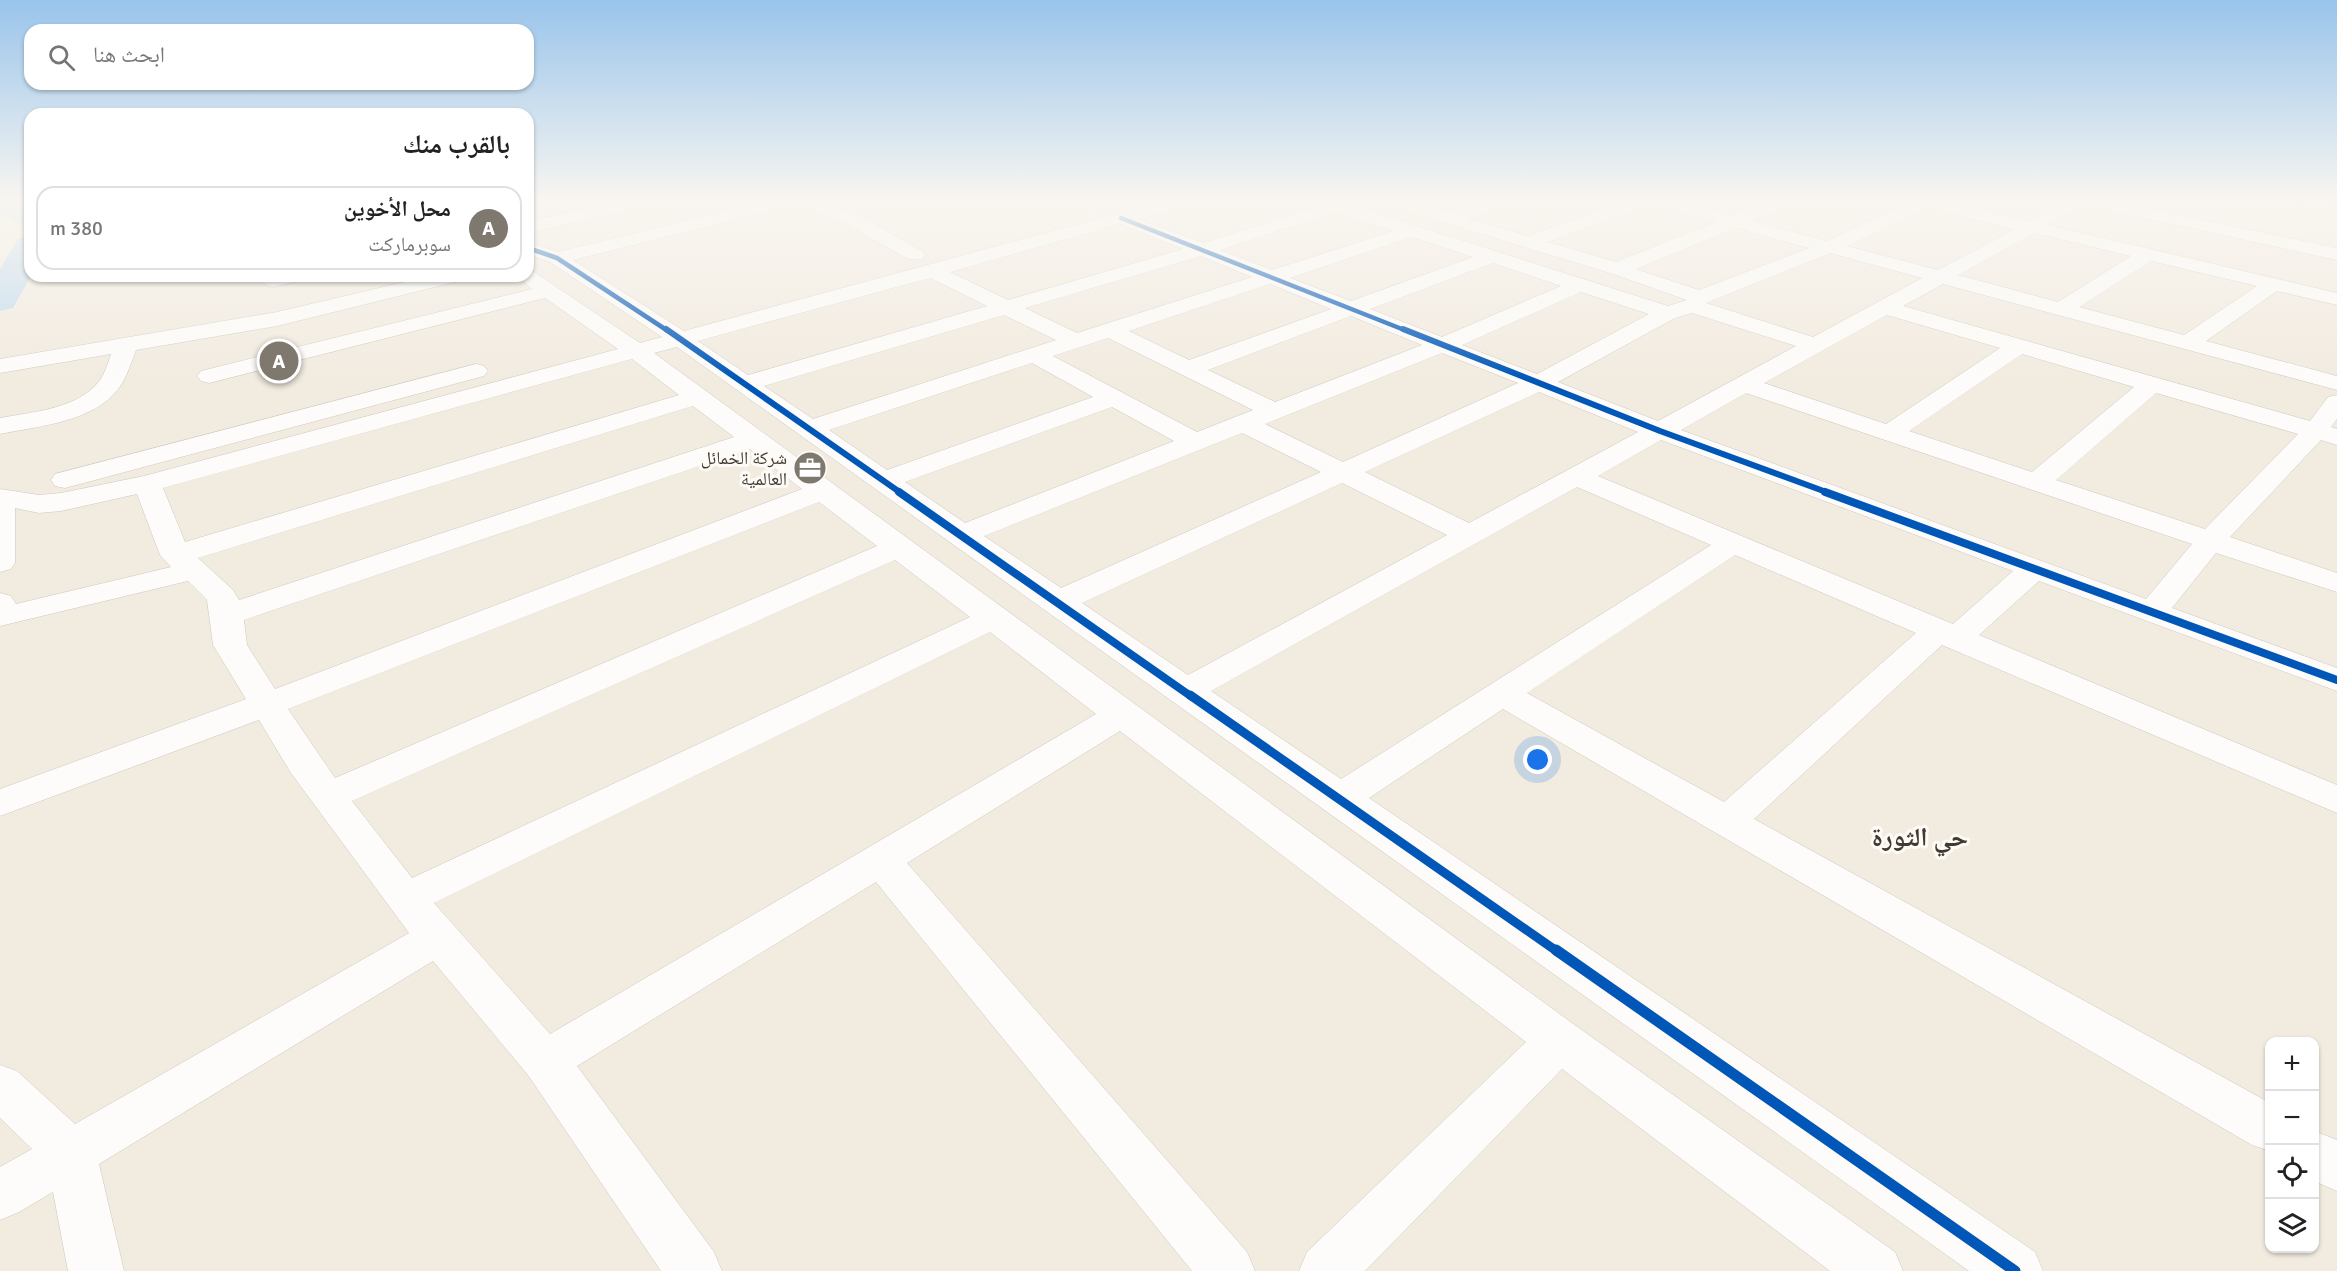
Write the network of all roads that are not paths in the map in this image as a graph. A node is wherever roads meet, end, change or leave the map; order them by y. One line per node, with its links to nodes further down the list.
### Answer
1 (560, 260): 32 (street)
2 (965, 260): 16 (street)
3 (1167, 260): 26 (street)
4 (1228, 260): 17 (street)
5 (1322, 260): 17 (street)
6 (1482, 260): 27 (street)
7 (1501, 260): 22 (street)
8 (1589, 260): 15 (street)
9 (1638, 260): 15 (street)
10 (1796, 260): 25 (street)
11 (1878, 260): 18 (street)
12 (1974, 260): 18 (street)
13 (2140, 260): 29 (street)
14 (2176, 260): 21 (street)
15 (1617, 269): 25 (street)
16 (932, 271): 26 (street); 32 (street)
17 (1270, 277): 27 (street); 31 (street)
18 (1942, 278): 28 (street); 29 (street)
19 (534, 281): 23 (street)
20 (431, 282): 35 (street)
21 (2274, 284): 24 (street); 34 (street)
22 (1578, 286): 30 (street); 36 (street)
23 (549, 291): 32 (street); 42 (street)
24 (2337, 299)
25 (1696, 301): 30 (street); 37 (street)
26 (1006, 308): 33 (street); 45 (street)
27 (1349, 308): 36 (street); 41 (street)
28 (1886, 308): 37 (street); 38 (street)
29 (2061, 309): 34 (street)
30 (1667, 313): 43 (street)
31 (1109, 330): 33 (street); 41 (street)
32 (653, 333): 45 (street); 48 (street); 64 (street); 66 (street)
33 (1075, 341): 39 (street)
34 (2188, 343): 44 (street)
35 (126, 345): 40 (street); 53 (street)
36 (1442, 345): 43 (street); 51 (street)
37 (1815, 345): 47 (street)
38 (2018, 346): 46 (street); 56 (street)
39 (1034, 355): 49 (street); 54 (street)
40 (0, 366)
41 (1188, 369): 51 (street)
42 (209, 376)
43 (1539, 383): 55 (street); 60 (street)
44 (2337, 383)
45 (744, 384): 54 (street)
46 (2152, 384): 57 (street); 63 (street)
47 (1745, 385): 55 (street); 56 (street)
48 (697, 397): 58 (street); 73 (street)
49 (1114, 398): 59 (street); 62 (street)
50 (2337, 402): 57 (street)
51 (1274, 411): 52 (street)
52 (1243, 423): 59 (street); 60 (street)
53 (0, 426)
54 (808, 429): 62 (street)
55 (1660, 431): 61 (street); 74 (street)
56 (1889, 433): 63 (street)
57 (2326, 433): 69 (street)
58 (753, 439): 65 (street); 79 (street)
59 (1195, 442): 67 (street)
60 (1344, 472): 68 (street); 76 (street)
61 (1577, 477): 68 (street); 70 (street)
62 (883, 482): 67 (street)
63 (2036, 483): 69 (street)
64 (147, 484): 66 (street); 73 (street)
65 (823, 491): 71 (street); 85 (street)
66 (0, 497): 72 (street)
67 (960, 535): 76 (street)
68 (1470, 535): 83 (street)
69 (2210, 541): 75 (street); 77 (street)
70 (1734, 543): 81 (street); 84 (street)
71 (898, 548): 80 (street); 87 (street)
72 (0, 563)
73 (185, 563): 78 (street); 79 (street)
74 (2035, 568): 77 (street); 81 (street)
75 (2337, 584)
76 (1057, 602): 83 (street)
77 (2152, 612): 82 (street)
78 (1, 613)
79 (227, 615): 85 (street)
80 (993, 618): 86 (street); 93 (street)
81 (1948, 634): 89 (street); 91 (street)
82 (2337, 681)
83 (1184, 691): 88 (street)
84 (1502, 693): 88 (street); 91 (street)
85 (267, 704): 87 (street); 90 (street)
86 (1122, 714): 92 (street); 95 (street)
87 (328, 796): 93 (street)
88 (1338, 799): 108 (street)
89 (2337, 800)
90 (0, 803)
91 (1727, 821): 98 (street)
92 (880, 859): 96 (street); 105 (street)
93 (405, 899): 94 (street)
94 (438, 937): 96 (street); 99 (street)
95 (1559, 1040): 106 (street); 107 (street)
96 (545, 1060): 104 (street)
97 (0, 1086): 99 (street)
98 (2265, 1126)
99 (71, 1153): 102 (street); 103 (street)
100 (2319, 1157): 101 (street)
101 (2337, 1167)
102 (0, 1195)
103 (96, 1271)
104 (694, 1271)
105 (1227, 1271)
106 (1327, 1271)
107 (1875, 1271)
108 (2015, 1271)

